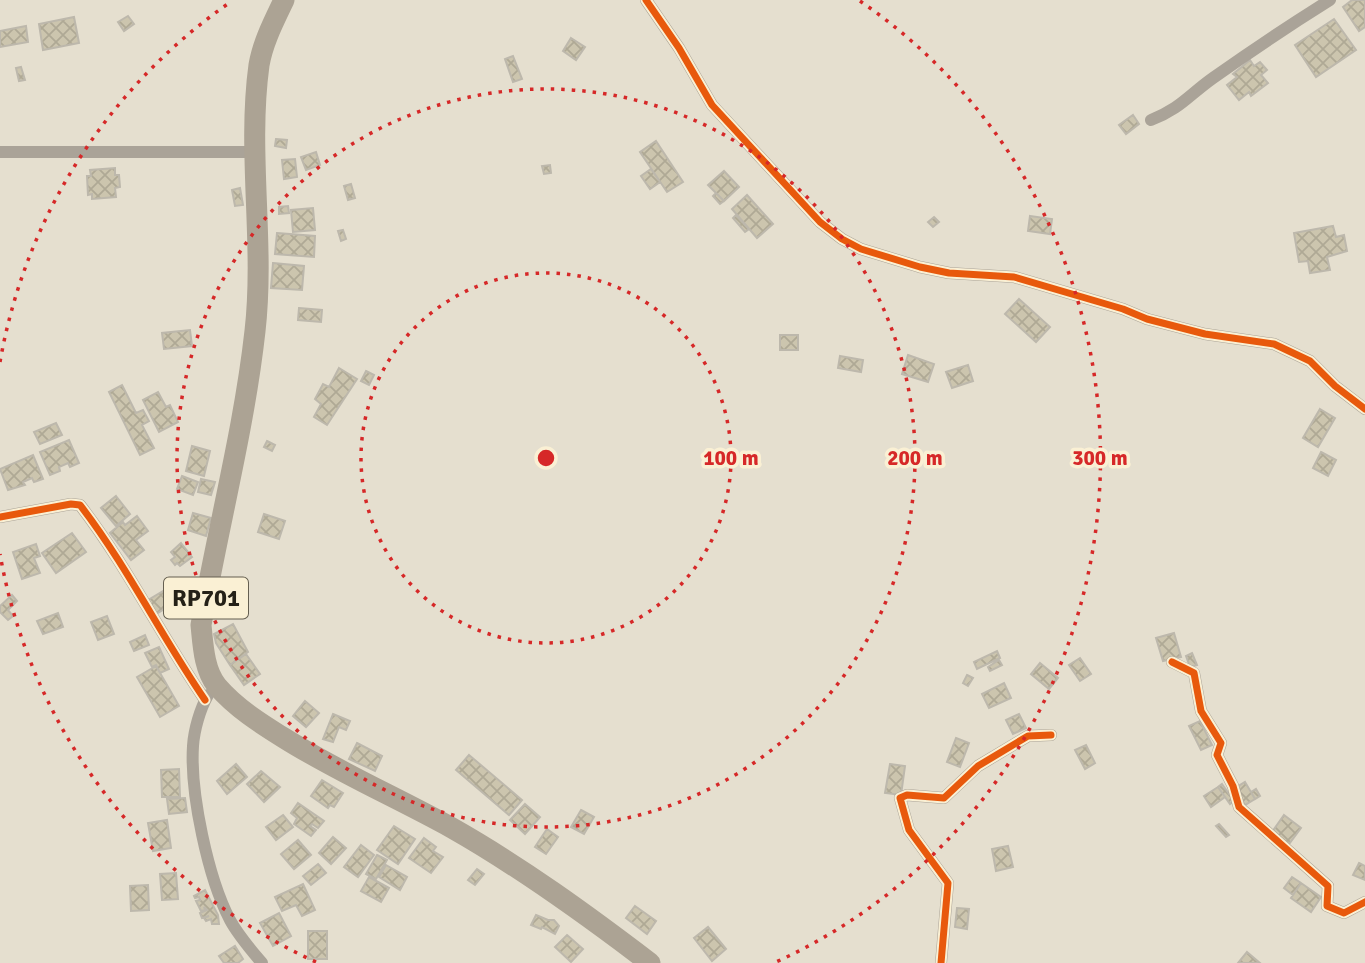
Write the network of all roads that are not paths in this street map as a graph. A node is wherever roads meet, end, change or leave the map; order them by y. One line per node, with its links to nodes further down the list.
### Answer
1 (284, 0): 6 (main road, RP701)
2 (646, 0): 7 (street)
3 (1330, 0): 4 (street)
4 (1151, 120)
5 (0, 152): 6 (street)
6 (256, 152): 10 (main road, RP701)
7 (1365, 409)
8 (0, 517): 10 (street)
9 (1172, 662): 12 (street)
10 (209, 691): 13 (street); 14 (main road, RP701)
11 (1051, 735): 15 (street)
12 (1365, 902)
13 (262, 963)
14 (650, 963)
15 (941, 963)

